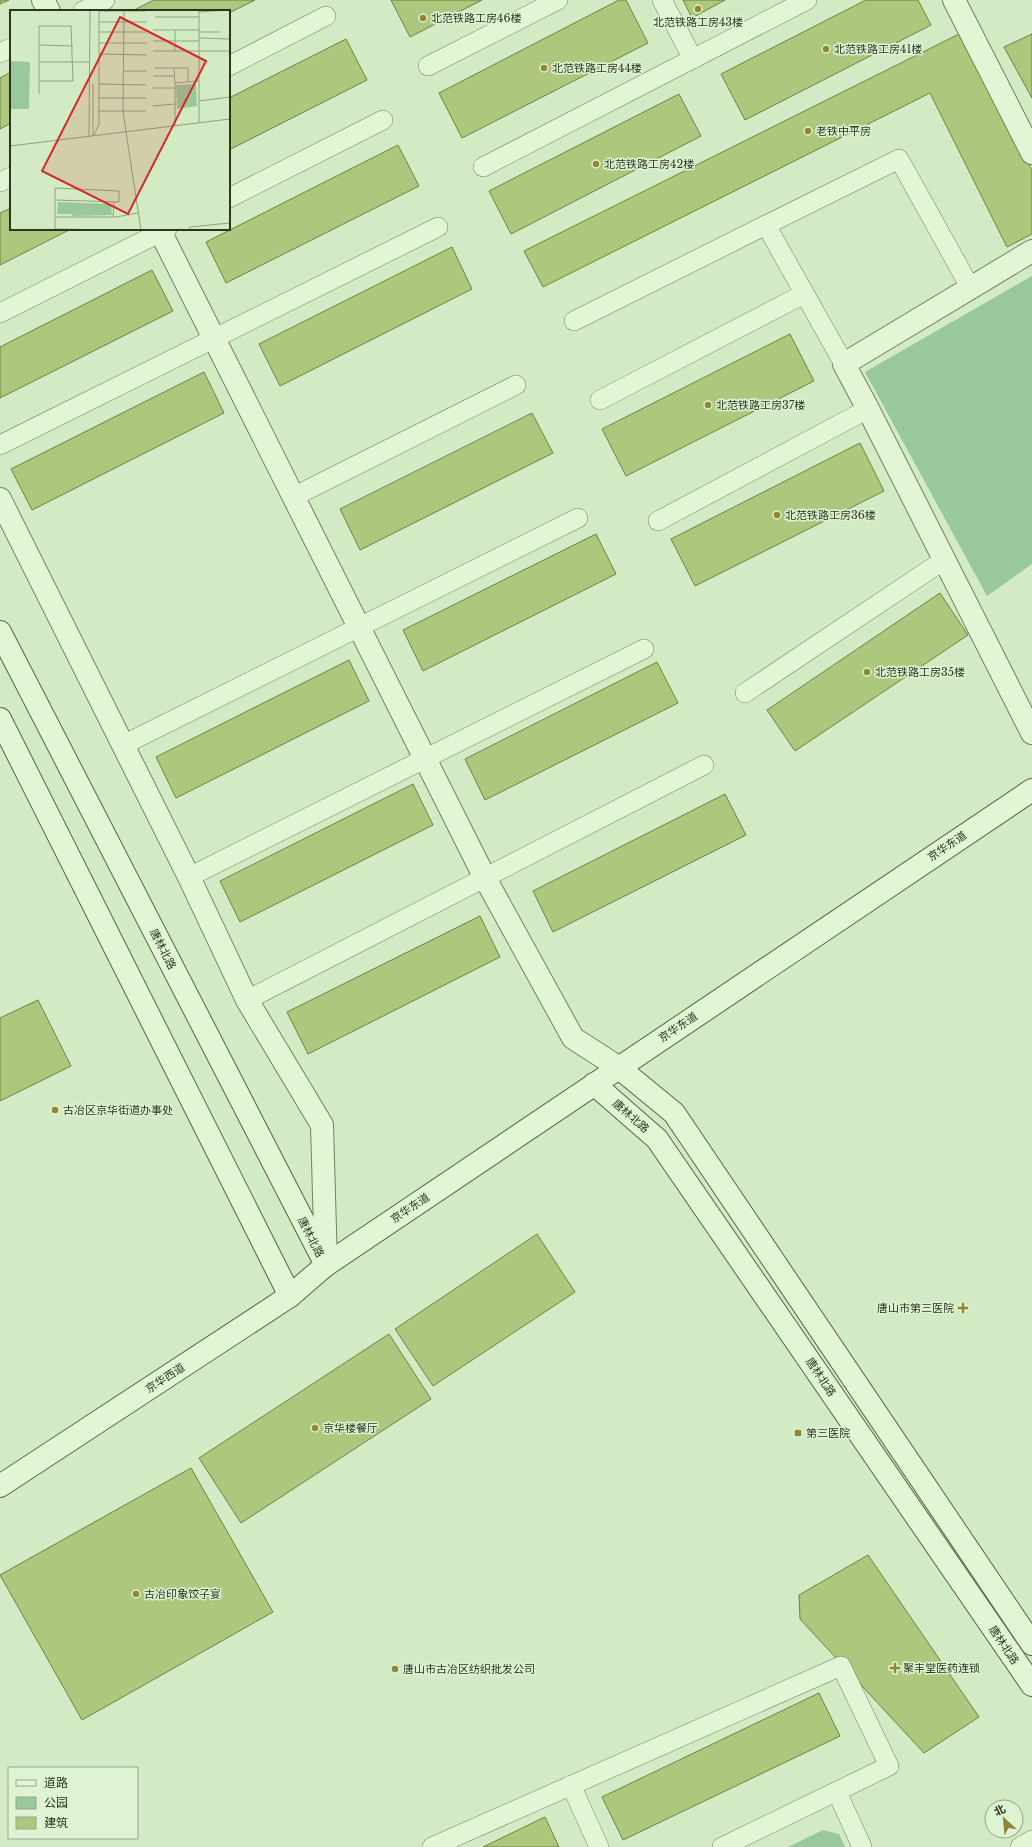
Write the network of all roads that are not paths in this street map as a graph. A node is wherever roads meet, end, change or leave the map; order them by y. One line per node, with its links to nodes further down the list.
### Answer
1 (43, 0): 7 (main road)
2 (105, 0): 8 (lane)
3 (558, 0): 14 (lane)
4 (662, 0): 12 (lane)
5 (807, 0): 12 (lane)
6 (954, 0): 16 (main road)
7 (48, 10)
8 (85, 10)
9 (326, 16): 13 (lane)
10 (10, 48): 11 (lane)
11 (0, 53)
12 (693, 59): 17 (lane)
13 (230, 65)
14 (428, 66)
15 (383, 120): 20 (lane)
16 (1032, 153)
17 (483, 167)
18 (10, 177): 19 (lane)
19 (0, 182)
20 (230, 197)
21 (766, 224): 25 (lane); 26 (lane); 28 (lane)
22 (438, 227): 29 (lane)
23 (162, 230): 27 (lane); 29 (main road)
24 (1032, 251): 25 (main road)
25 (970, 287): 30 (main road)
26 (804, 294): 30 (lane); 32 (lane)
27 (0, 313)
28 (574, 321)
29 (214, 339): 34 (lane); 35 (main road)
30 (844, 364): 33 (main road)
31 (516, 385): 35 (lane)
32 (600, 400)
33 (868, 409): 38 (lane); 39 (main road)
34 (0, 445)
35 (293, 497): 40 (main road)
36 (0, 499): 46 (main road)
37 (578, 518): 40 (lane)
38 (658, 521)
39 (944, 560): 43 (lane); 45 (main road)
40 (359, 627): 46 (lane); 47 (main road)
41 (0, 632): 55 (main road, 唐林北路)
42 (644, 649): 47 (lane)
43 (745, 693)
44 (0, 719): 56 (main road)
45 (1032, 733)
46 (123, 745): 50 (main road)
47 (425, 759): 50 (lane); 51 (main road)
48 (704, 765): 51 (lane)
49 (1032, 790): 53 (main road, 京华东道)
50 (189, 877): 52 (main road)
51 (485, 878): 52 (lane); 53 (main road)
52 (247, 1000): 55 (main road)
53 (618, 1067): 54 (main road, 京华东道); 58 (main road)
54 (594, 1084): 55 (main road, 京华东道); 59 (main road, 唐林北路)
55 (326, 1265): 56 (main road, 京华西道)
56 (290, 1296): 57 (main road, 京华西道)
57 (0, 1486)
58 (1032, 1644)
59 (1032, 1685)
60 (571, 1786): 61 (lane); 63 (lane); 64 (lane)
61 (837, 1792): 65 (lane); 66 (lane)
62 (1032, 1840): 67 (lane)
63 (432, 1847)
64 (599, 1847)
65 (722, 1847)
66 (862, 1847)
67 (1020, 1847)

